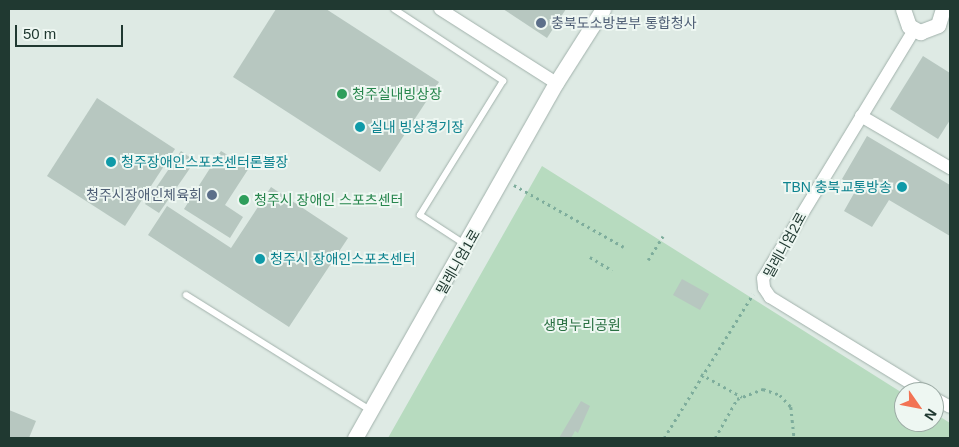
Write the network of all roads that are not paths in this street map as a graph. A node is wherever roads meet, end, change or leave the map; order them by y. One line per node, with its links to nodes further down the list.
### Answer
1 (394, 9): 10 (lane)
2 (440, 9): 7 (street)
3 (603, 9): 7 (street, 밀레니엄1로)
4 (903, 9): 6 (street)
5 (945, 19): 6 (street)
6 (914, 30): 8 (street, 밀레니엄2로)
7 (556, 84): 10 (street, 밀레니엄1로)
8 (861, 116): 9 (street); 12 (street, 밀레니엄2로)
9 (950, 168)
10 (467, 246): 13 (street, 밀레니엄1로)
11 (186, 295): 13 (lane)
12 (909, 382)
13 (371, 411): 14 (street, 밀레니엄1로)
14 (355, 438)

